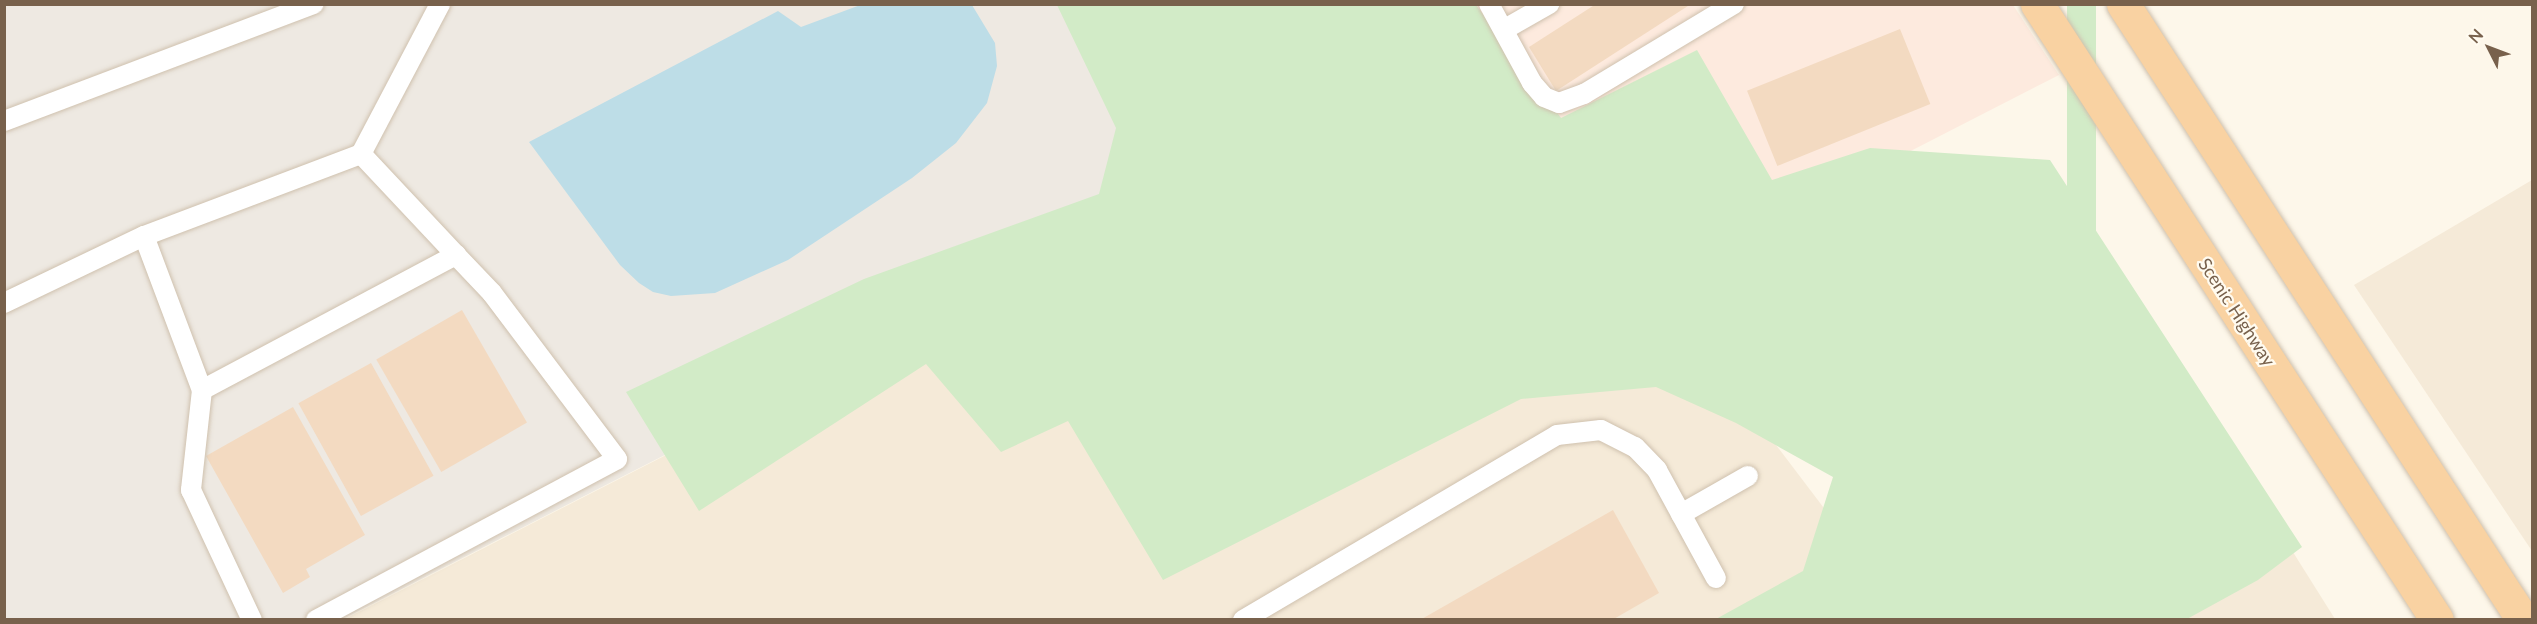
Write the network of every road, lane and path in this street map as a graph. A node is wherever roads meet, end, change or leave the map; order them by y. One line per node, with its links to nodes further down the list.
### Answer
1 (314, 4): 9 (lane)
2 (440, 4): 10 (lane)
3 (1489, 4): 8 (lane)
4 (1549, 4): 8 (lane)
5 (1734, 4): 8 (lane)
6 (2037, 4): 21 (highway, Scenic Highway)
7 (2123, 4): 22 (highway)
8 (1505, 29)
9 (4, 121)
10 (361, 154): 11 (lane); 12 (lane)
11 (144, 236): 13 (lane); 14 (lane)
12 (456, 255): 14 (lane); 19 (lane)
13 (4, 303)
14 (202, 390): 18 (lane)
15 (1749, 476): 16 (lane)
16 (1681, 514): 17 (lane); 20 (lane)
17 (1716, 578)
18 (252, 620)
19 (316, 620)
20 (1243, 620)
21 (2437, 620)
22 (2523, 620)

